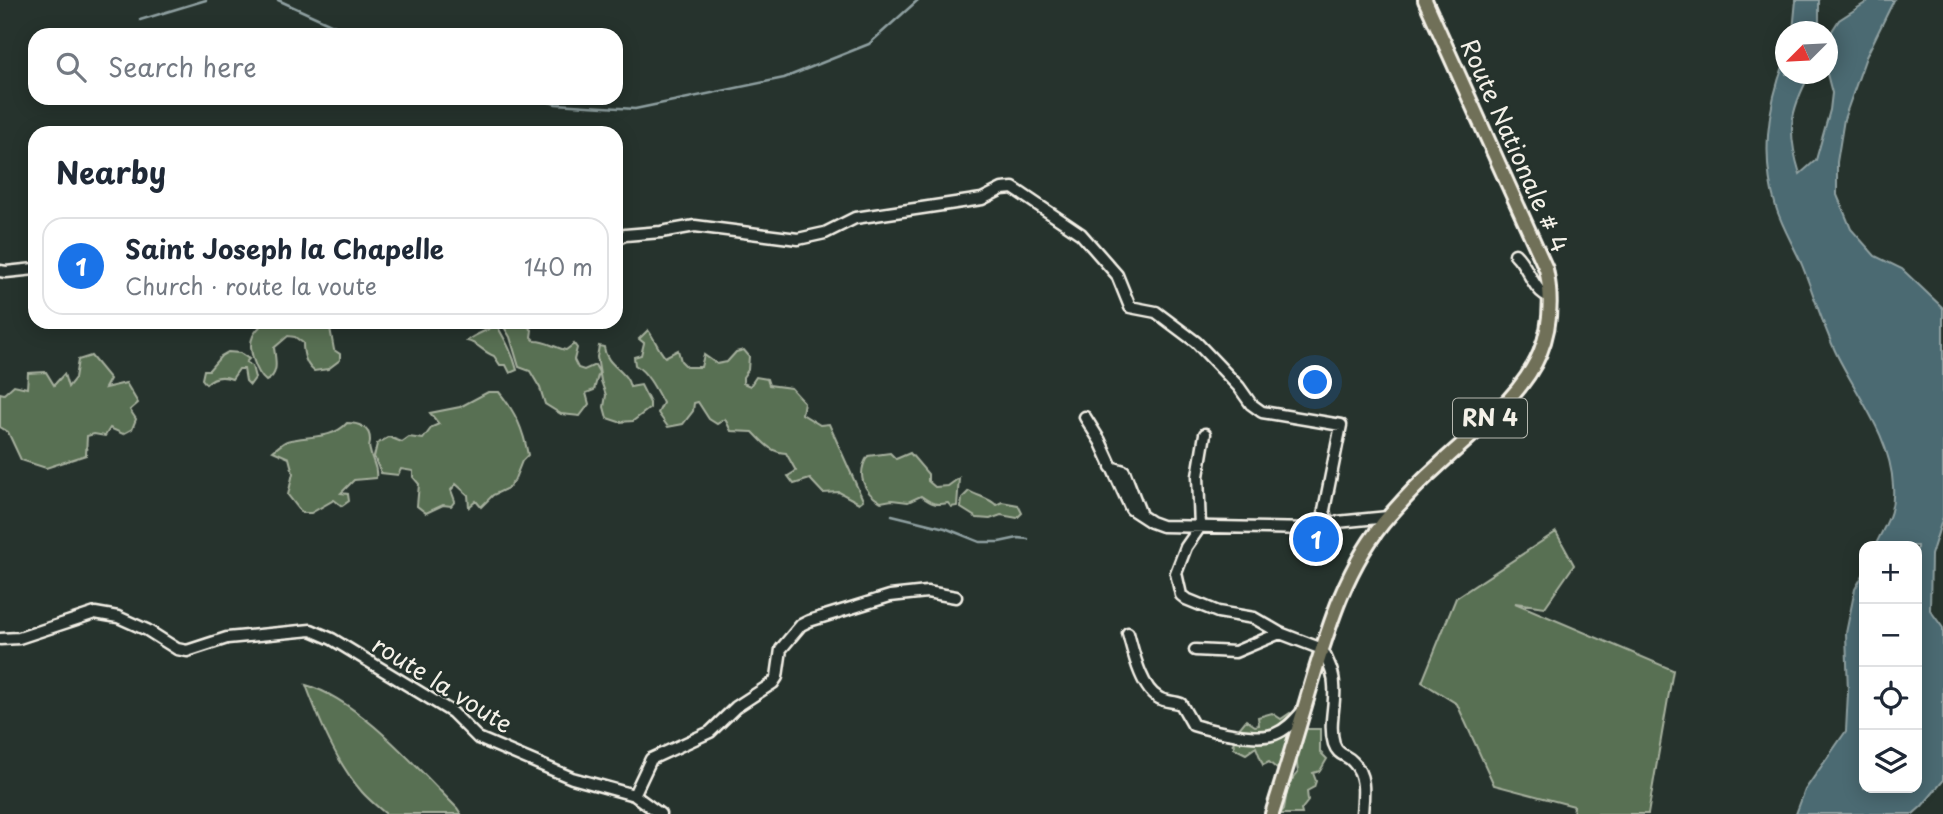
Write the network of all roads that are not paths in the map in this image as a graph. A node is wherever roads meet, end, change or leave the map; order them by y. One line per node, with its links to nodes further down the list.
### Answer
1 (1425, 0): 6 (main road, Route Nationale # 4 / RN 4)
2 (623, 236): 10 (street)
3 (1515, 254): 6 (street)
4 (28, 270): 5 (street)
5 (0, 271)
6 (1550, 297): 9 (main road, Route Nationale # 4 / RN 4)
7 (1085, 417): 11 (street)
8 (1205, 434): 11 (street)
9 (1388, 517): 10 (street); 16 (main road, Route Nationale # 4 / RN 4)
10 (1326, 523): 11 (street)
11 (1200, 527): 13 (street)
12 (956, 597): 19 (street)
13 (1280, 632): 16 (street); 17 (street)
14 (1128, 633): 18 (street)
15 (0, 639): 19 (street, route la voute)
16 (1322, 649): 18 (main road, Route Nationale # 4 / RN 4); 22 (street)
17 (1195, 650)
18 (1304, 710): 21 (main road, Route Nationale # 4 / RN 4)
19 (634, 795): 20 (street, route la voute)
20 (660, 814)
21 (1272, 814)
22 (1362, 814)

